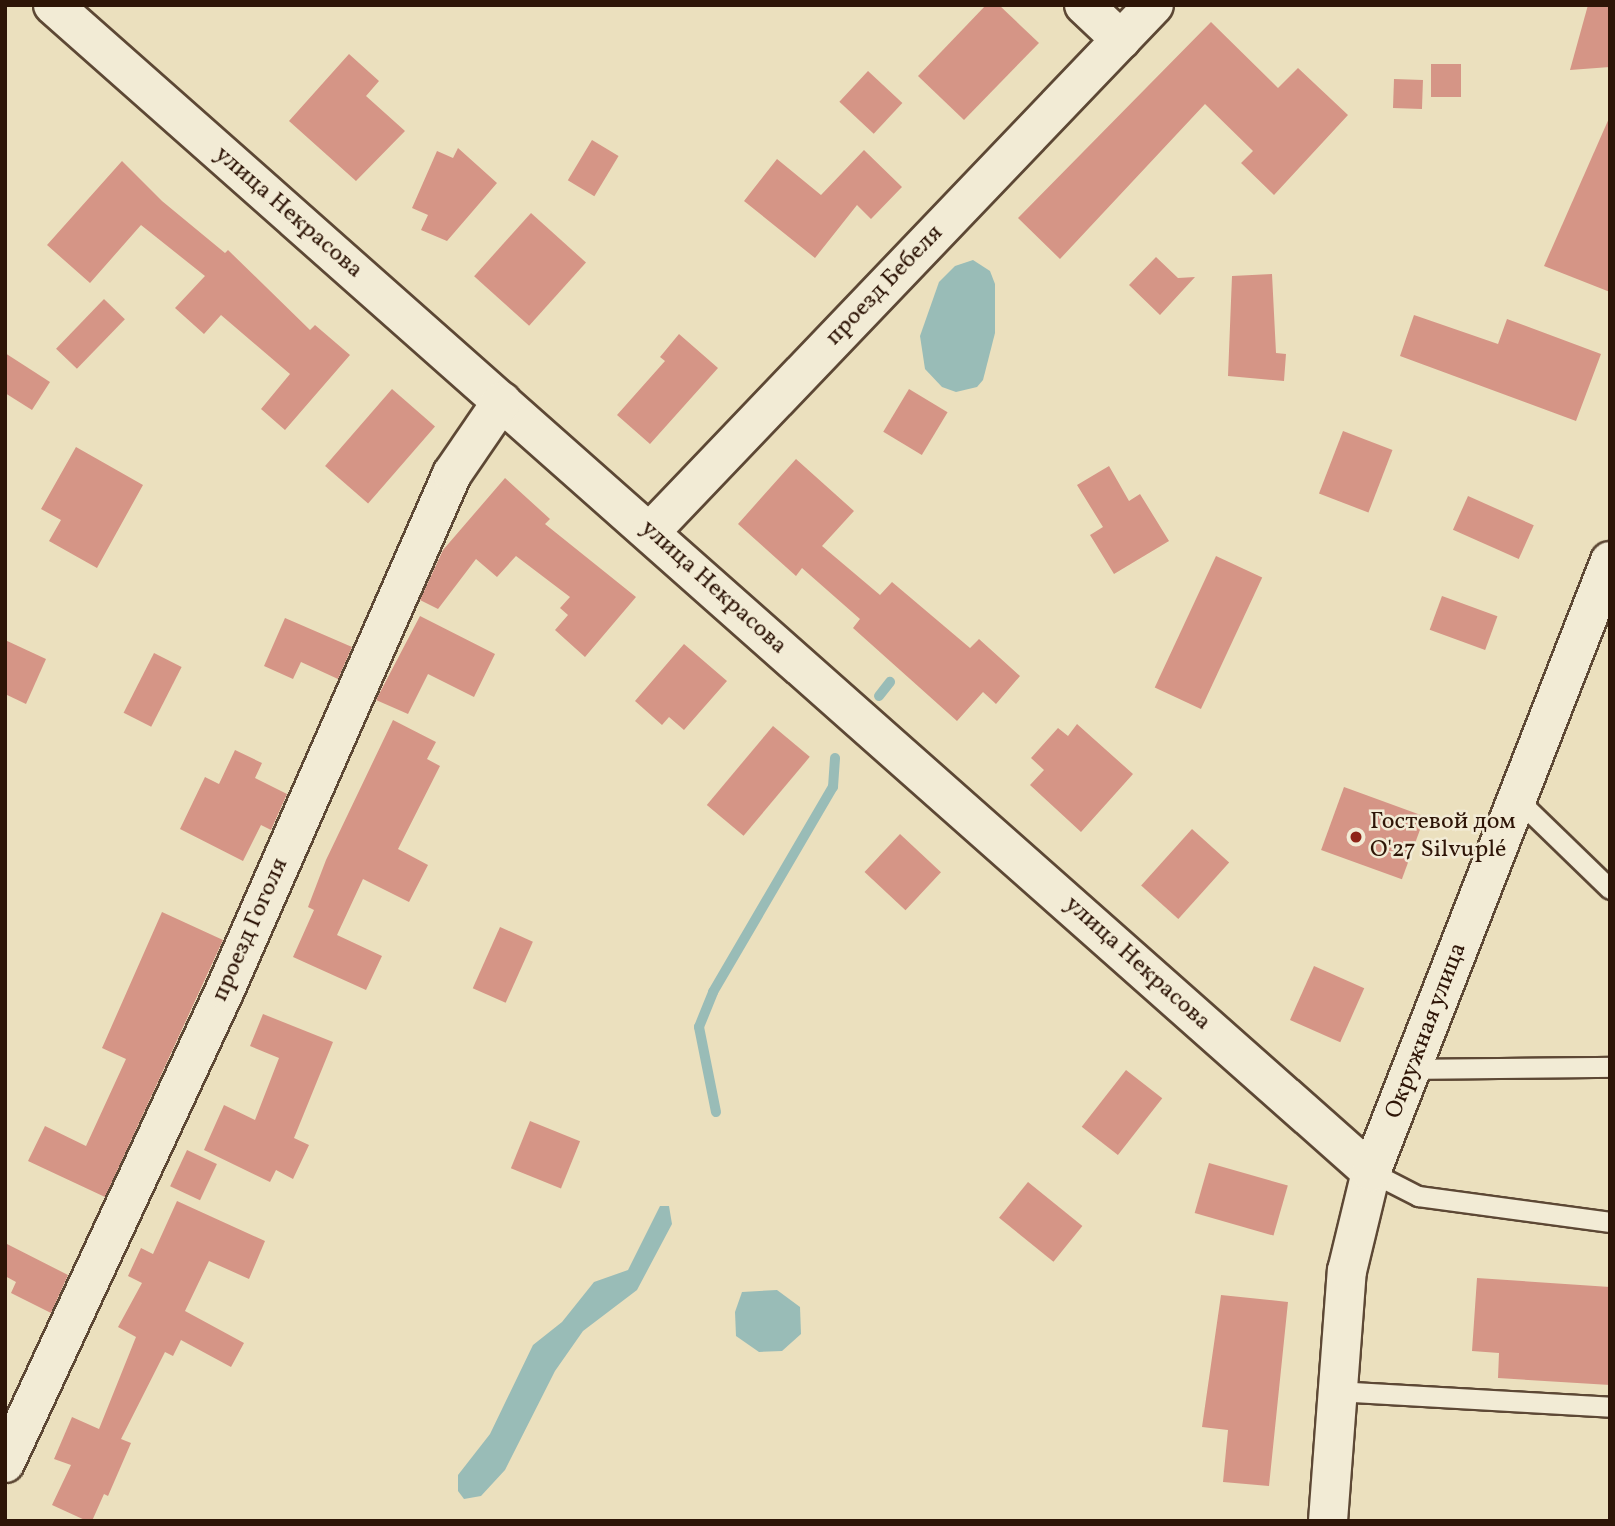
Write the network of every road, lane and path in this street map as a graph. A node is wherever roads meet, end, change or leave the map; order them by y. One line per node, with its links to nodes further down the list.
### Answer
1 (53, 5): 5 (street, улица Некрасова)
2 (1084, 5): 4 (street)
3 (1154, 5): 4 (street, проезд Бебеля)
4 (1121, 40): 6 (street, проезд Бебеля)
5 (502, 401): 6 (street, улица Некрасова); 16 (street, проезд Гоголя)
6 (650, 532): 12 (street, улица Некрасова)
7 (1610, 561): 8 (street, Окружная улица)
8 (1517, 799): 9 (lane); 11 (street, Окружная улица)
9 (1610, 890)
10 (1610, 1067): 11 (lane)
11 (1412, 1069): 12 (street, Окружная улица)
12 (1371, 1172): 13 (lane); 14 (street, Окружная улица)
13 (1610, 1222)
14 (1336, 1391): 15 (lane); 17 (street, Окружная улица)
15 (1610, 1407)
16 (5, 1463)
17 (1328, 1521)

